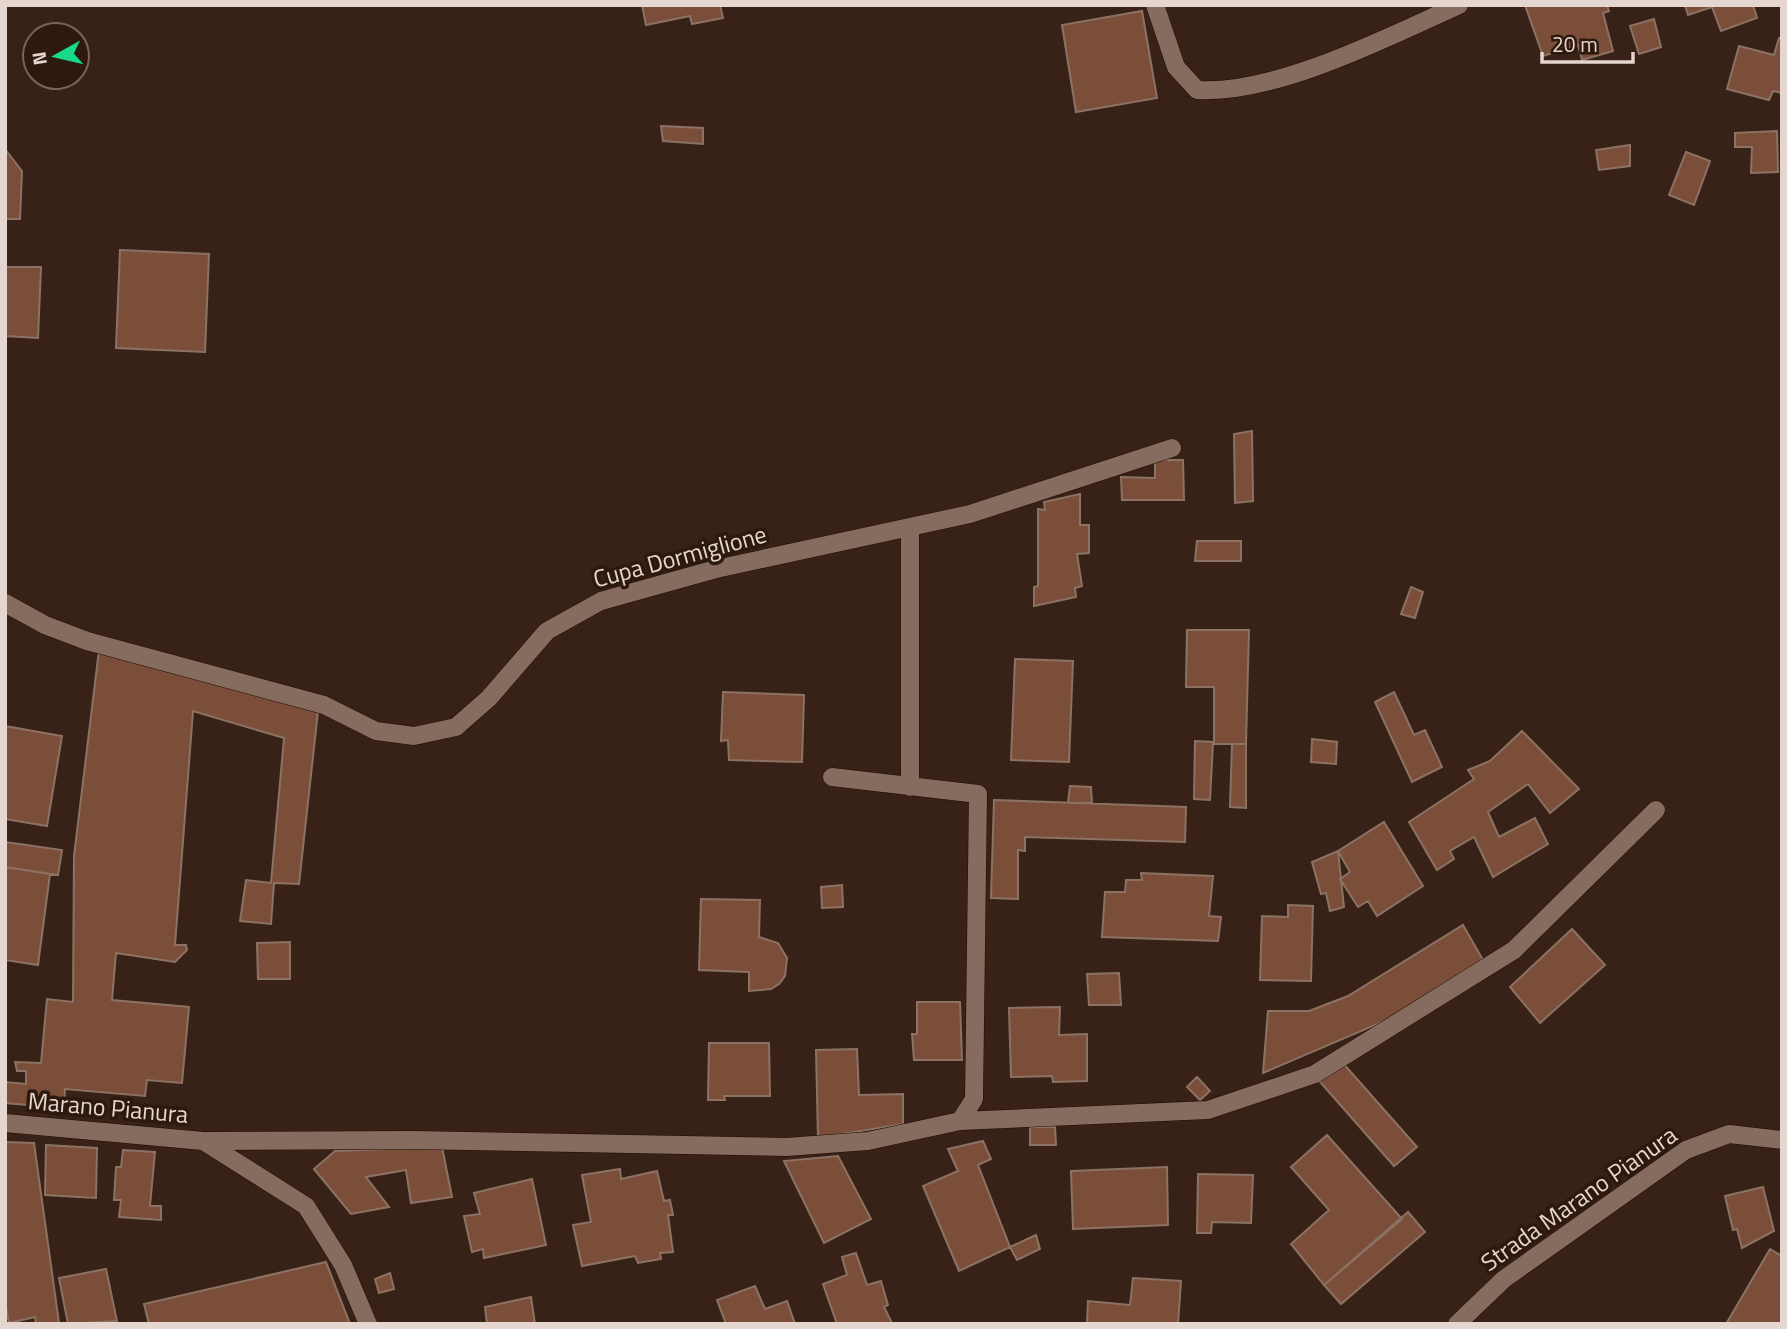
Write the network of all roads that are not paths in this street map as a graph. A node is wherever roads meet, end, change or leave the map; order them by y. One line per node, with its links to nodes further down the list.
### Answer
1 (1155, 5): 2 (street)
2 (1459, 5)
3 (1172, 449): 4 (street, Cupa Dormiglione)
4 (910, 529): 5 (street, Cupa Dormiglione); 7 (street)
5 (5, 603)
6 (832, 778): 7 (street)
7 (910, 787): 9 (street)
8 (1656, 810): 9 (street)
9 (960, 1121): 11 (street)
10 (5, 1123): 11 (street, Marano Pianura)
11 (203, 1140): 13 (street, Marano Pianura)
12 (1782, 1140): 14 (street, Strada Marano Pianura)
13 (368, 1324)
14 (1457, 1324)

